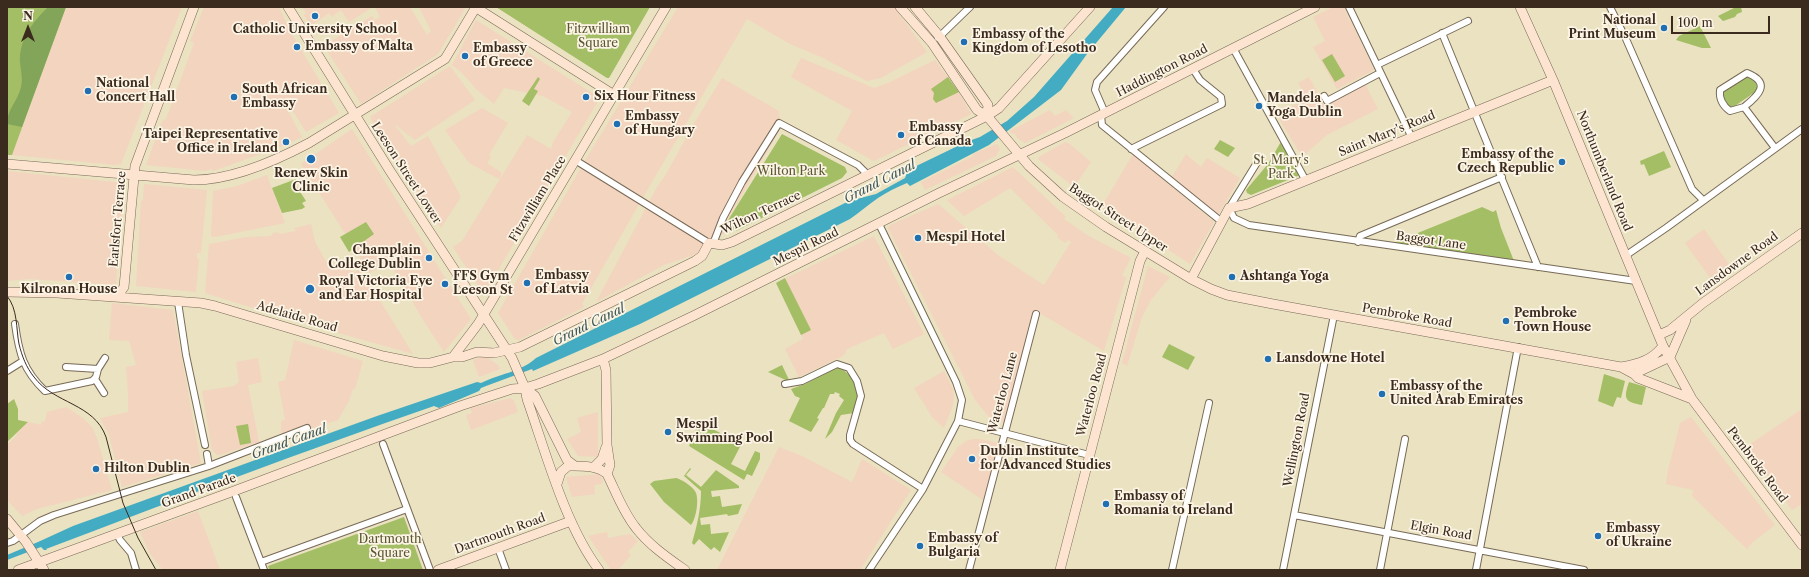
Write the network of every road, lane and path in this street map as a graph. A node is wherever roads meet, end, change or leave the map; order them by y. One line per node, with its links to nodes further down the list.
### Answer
1 (194, 7): 38 (main road, Earlsfort Terrace)
2 (288, 7): 28 (main road, Leeson Street Lower)
3 (476, 7): 23 (main road); 28 (main road)
4 (666, 7): 23 (main road, Fitzwilliam Place)
5 (900, 7): 17 (main road, Baggot Street Upper)
6 (915, 7): 16 (main road)
7 (970, 7): 16 (street)
8 (1090, 7): 29 (main road, Wilton Terrace)
9 (1164, 7): 27 (street)
10 (1316, 7): 18 (main road, Haddington Road)
11 (1349, 7): 19 (street)
12 (1520, 7): 22 (main road, Northumberland Road)
13 (1610, 7): 42 (street)
14 (1468, 22): 15 (street)
15 (1442, 34): 19 (street); 26 (street)
16 (940, 37): 17 (street); 29 (main road)
17 (932, 42): 29 (main road, Baggot Street Upper)
18 (1233, 48): 20 (main road, Haddington Road); 41 (street)
19 (1377, 64): 21 (street)
20 (1193, 69): 27 (main road, Haddington Road); 33 (street)
21 (1380, 73): 24 (street); 31 (street)
22 (1553, 80): 26 (main road, Saint Mary's Road); 50 (main road, Northumberland Road)
23 (614, 95): 35 (main road, Fitzwilliam Place)
24 (1324, 96)
25 (1744, 107): 25 (street); 32 (street)
26 (1475, 111): 31 (main road, Saint Mary's Road); 40 (street)
27 (1103, 114): 33 (street); 34 (main road, Haddington Road)
28 (355, 115): 38 (main road); 60 (main road, Leeson Street Lower)
29 (990, 120): 34 (main road, Baggot Street Upper); 39 (main road, Wilton Terrace)
30 (1802, 129): 32 (street)
31 (1412, 138): 41 (main road, Saint Mary's Road)
32 (1775, 148): 42 (street)
33 (1131, 149): 44 (street)
34 (1019, 155): 45 (main road, Mespil Road); 49 (main road, Baggot Street Upper)
35 (575, 160): 48 (street); 60 (main road, Fitzwilliam Place)
36 (1258, 161): 43 (street)
37 (7, 164): 38 (main road)
38 (133, 174): 54 (main road, Earlsfort Terrace)
39 (867, 174): 48 (main road, Wilton Terrace); 48 (street)
40 (1502, 177): 47 (street); 51 (street)
41 (1306, 181): 43 (main road, Saint Mary's Road)
42 (1703, 200): 50 (street)
43 (1229, 208): 44 (main road); 47 (street, Baggot Lane)
44 (1218, 220): 52 (main road)
45 (879, 224): 73 (main road, Mespil Road); 86 (street)
46 (1802, 233): 62 (main road, Lansdowne Road)
47 (1358, 242): 51 (street, Baggot Lane)
48 (711, 244): 69 (main road, Wilton Terrace)
49 (1145, 251): 52 (main road, Baggot Street Upper); 94 (main road, Waterloo Road)
50 (1625, 256): 53 (main road, Northumberland Road)
51 (1538, 267): 53 (street, Baggot Lane)
52 (1191, 279): 61 (main road, Pembroke Road)
53 (1636, 281): 64 (main road, Northumberland Road)
54 (124, 287): 56 (main road); 57 (main road)
55 (7, 292): 56 (main road, Adelaide Road)
56 (117, 297): 57 (main road, Adelaide Road)
57 (132, 298): 58 (main road, Adelaide Road)
58 (178, 302): 70 (main road, Adelaide Road); 91 (street)
59 (1036, 314): 88 (street, Waterloo Lane)
60 (483, 315): 65 (main road); 69 (main road, Leeson Street Lower)
61 (1334, 315): 67 (main road, Pembroke Road); 103 (street, Wellington Road)
62 (1688, 317): 64 (main road, Lansdowne Road); 71 (main road, Lansdowne Road)
63 (15, 324): 74 (street)
64 (1659, 335): 66 (main road, Northumberland Road)
65 (463, 344): 68 (main road, Adelaide Road); 70 (main road)
66 (1663, 346): 71 (main road, Pembroke Road); 76 (main road, Pembroke Road)
67 (1518, 347): 76 (main road, Pembroke Road); 112 (street)
68 (477, 352): 69 (main road, Adelaide Road); 70 (main road, Adelaide Road)
69 (510, 356): 81 (main road, Leeson Street Lower)
70 (453, 357)
71 (1670, 357): 79 (main road); 84 (main road, Pembroke Road)
72 (105, 358): 77 (street)
73 (603, 359): 81 (main road, Mespil Road); 92 (main road)
74 (23, 361): 78 (street); 80 (street)
75 (66, 366): 77 (street)
76 (1621, 367): 79 (main road, Pembroke Road)
77 (98, 368): 80 (street)
78 (7, 371)
79 (1634, 374): 84 (main road, Pembroke Road)
80 (95, 379): 83 (street)
81 (524, 384): 96 (main road); 99 (main road); 107 (main road, Grand Parade)
82 (785, 384): 100 (street)
83 (104, 393)
84 (1692, 399): 110 (main road, Pembroke Road)
85 (1209, 403): 126 (street)
86 (958, 421): 88 (street); 100 (street)
87 (307, 428): 95 (street)
88 (1004, 433): 94 (street); 124 (street, Waterloo Lane)
89 (1405, 439): 106 (street)
90 (383, 444): 102 (street)
91 (205, 445)
92 (607, 445): 97 (main road); 98 (main road)
93 (207, 454): 95 (street)
94 (1089, 455): 125 (main road, Waterloo Road)
95 (209, 466): 108 (street)
96 (575, 466): 97 (main road); 99 (main road)
97 (594, 467): 98 (main road)
98 (607, 474): 122 (main road)
99 (557, 484): 105 (main road)
100 (923, 489): 123 (street)
101 (236, 497): 113 (street)
102 (407, 509): 113 (street); 118 (street)
103 (1294, 515): 106 (street, Elgin Road); 127 (street, Wellington Road)
104 (7, 519): 108 (main road)
105 (571, 521): 111 (main road, Dartmouth Road); 121 (main road)
106 (1386, 533): 112 (street, Elgin Road); 128 (street)
107 (117, 534): 114 (main road, Grand Parade); 116 (street)
108 (24, 538): 109 (street); 114 (main road)
109 (7, 543)
110 (1802, 545)
111 (498, 548): 119 (main road, Dartmouth Road); 120 (street)
112 (1480, 550): 129 (street); 130 (street, Elgin Road)
113 (261, 562): 117 (street)
114 (42, 566): 115 (main road, Grand Parade)
115 (18, 570)
116 (136, 570)
117 (264, 570)
118 (430, 570)
119 (438, 570)
120 (506, 570)
121 (600, 570)
122 (685, 570)
123 (869, 570)
124 (968, 570)
125 (1060, 570)
126 (1172, 570)
127 (1283, 570)
128 (1380, 570)
129 (1476, 570)
130 (1584, 570)

